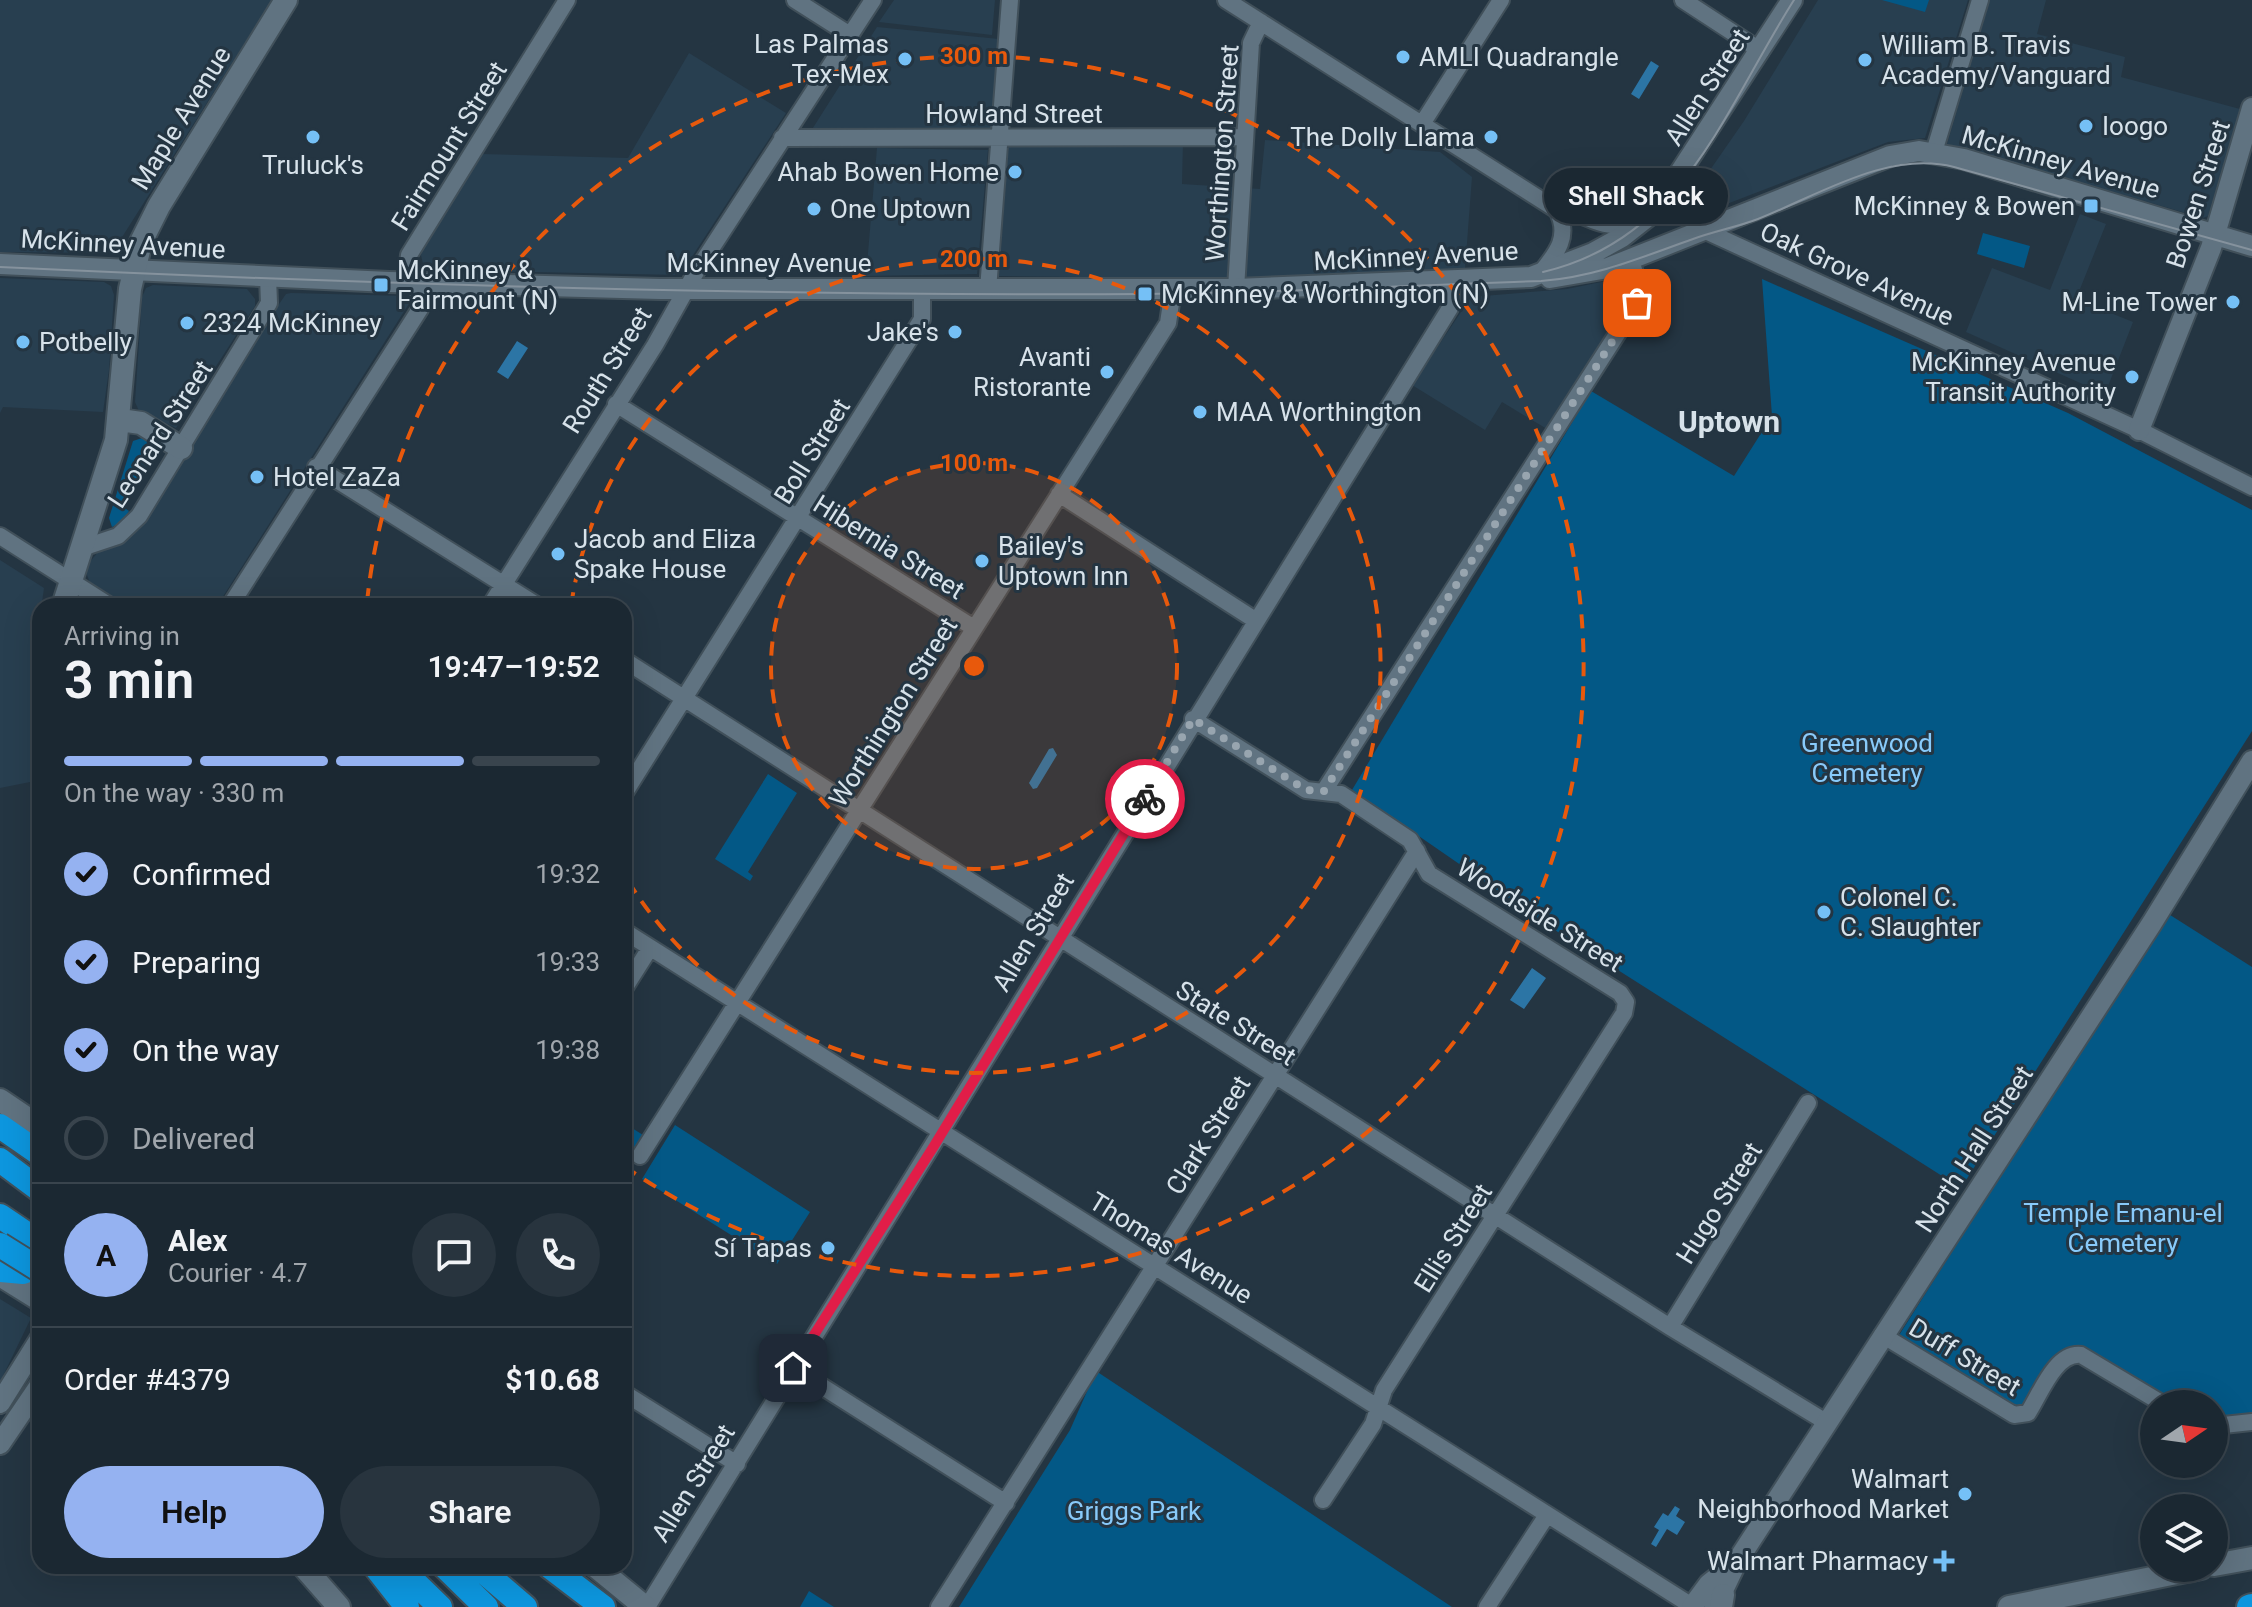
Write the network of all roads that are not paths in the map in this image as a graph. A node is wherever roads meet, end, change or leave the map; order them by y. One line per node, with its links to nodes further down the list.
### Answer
1 (286, 0): 28 (main road, Maple Avenue)
2 (567, 0): 32 (street, Fairmount Street)
3 (795, 0): 12 (street)
4 (873, 0): 12 (street, Routh Street)
5 (1010, 0): 18 (street)
6 (1226, 0): 11 (street)
7 (1501, 0): 15 (street)
8 (1683, 0): 13 (street)
9 (1792, 0): 13 (street, Allen Street)
10 (1980, 0): 19 (street)
11 (1261, 22): 15 (street); 16 (street, Worthington Street)
12 (850, 35): 17 (street, Routh Street)
13 (1761, 51): 20 (street, Allen Street)
14 (2252, 108): 24 (street, Bowen Street)
15 (1422, 124): 21 (street)
16 (1245, 137): 18 (street, Howland Street); 34 (street, Worthington Street)
17 (782, 138): 18 (street, Howland Street); 33 (street, Routh Street)
18 (999, 138): 36 (street)
19 (1934, 152): 23 (street, McKinney Avenue); 24 (street, McKinney Avenue)
20 (1663, 200): 22 (street, McKinney Avenue); 23 (street, Oak Grove Avenue)
21 (1557, 210): 22 (street); 29 (street)
22 (1643, 220): 29 (street, McKinney Avenue)
23 (1707, 231): 26 (street, McKinney Avenue); 40 (street, Oak Grove Avenue)
24 (2214, 235): 25 (street, McKinney Avenue); 40 (street, Bowen Street)
25 (2252, 246)
26 (1631, 260): 29 (street, McKinney Avenue); 62 (street)
27 (0, 264): 28 (street, McKinney Avenue)
28 (133, 271): 30 (street, McKinney Avenue); 39 (main road, Maple Avenue)
29 (1538, 276): 31 (street, McKinney Avenue)
30 (268, 277): 32 (street, McKinney Avenue); 41 (street, Leonard Street)
31 (1452, 281): 34 (street, McKinney Avenue); 55 (street, Allen Street)
32 (414, 283): 33 (street, McKinney Avenue); 42 (street, Fairmount Street)
33 (685, 289): 35 (street, McKinney Avenue); 38 (street, Routh Street)
34 (1236, 289): 37 (street, McKinney Avenue)
35 (922, 290): 36 (street, McKinney Avenue); 45 (street, Boll Street)
36 (988, 290): 37 (street, McKinney Avenue)
37 (1173, 290): 44 (street, Worthington Street)
38 (616, 404): 45 (street, Hibernia Street); 49 (street, Routh Street)
39 (120, 420): 41 (main road); 47 (main road, Maple Avenue)
40 (2139, 430): 43 (street, Oak Grove Avenue)
41 (181, 448): 47 (street, Leonard Street)
42 (316, 467): 49 (street); 52 (street, Fairmount Street)
43 (2252, 487)
44 (1059, 494): 55 (street); 56 (street, Worthington Street)
45 (798, 518): 56 (street, Hibernia Street); 58 (street, Boll Street)
46 (0, 536): 48 (street)
47 (82, 548): 48 (main road, Maple Avenue)
48 (69, 581): 50 (main road, Maple Avenue); 51 (street)
49 (504, 584): 53 (street, Routh Street); 54 (street)
50 (65, 598)
51 (97, 598)
52 (235, 598)
53 (495, 598)
54 (526, 598)
55 (1255, 620): 59 (street, Allen Street)
56 (974, 628): 63 (street, Worthington Street)
57 (632, 665): 58 (street, State Street)
58 (685, 699): 61 (street, Boll Street); 63 (street, State Street)
59 (1193, 719): 62 (street, Woodside Street); 66 (street, Allen Street)
60 (2249, 772): 93 (street, North Hall Street)
61 (632, 782)
62 (1324, 791): 64 (street, Woodside Street)
63 (858, 811): 66 (street, State Street); 70 (street, Worthington Street)
64 (1417, 851): 69 (street, Woodside Street); 71 (street, Clark Street)
65 (632, 936): 67 (street, Thomas Avenue)
66 (1060, 940): 71 (street, State Street); 77 (street, Allen Street)
67 (650, 948): 68 (street); 70 (street, Thomas Avenue)
68 (632, 976)
69 (1626, 1002): 84 (street, Ellis Street)
70 (737, 1003): 77 (street, Thomas Avenue); 80 (street, Worthington Street)
71 (1274, 1075): 84 (street, State Street); 88 (street, Clark Street)
72 (0, 1100): 75 (main road)
73 (1808, 1103): 92 (street, Hugo Street)
74 (0, 1118): 78 (highway)
75 (32, 1122)
76 (0, 1126): 79 (highway)
77 (942, 1132): 88 (street, Thomas Avenue); 95 (street, Allen Street)
78 (32, 1137)
79 (32, 1148)
80 (640, 1156)
81 (1, 1160): 82 (highway)
82 (32, 1184)
83 (0, 1216): 85 (highway)
84 (1495, 1216): 92 (street, State Street); 100 (street, Ellis Street)
85 (32, 1238)
86 (0, 1245): 87 (highway, bridge)
87 (32, 1263)
88 (1155, 1266): 100 (street, Thomas Avenue); 107 (street, Clark Street)
89 (32, 1270): 90 (highway)
90 (0, 1273): 91 (main road)
91 (32, 1295)
92 (1670, 1327): 101 (street, State Street)
93 (1882, 1335): 96 (street, Duff Street); 101 (street, North Hall Street)
94 (32, 1352): 99 (street)
95 (793, 1368): 105 (street, Allen Street); 107 (street)
96 (2140, 1390)
97 (32, 1397): 104 (street)
98 (632, 1398): 105 (street)
99 (0, 1403)
100 (1377, 1407): 106 (street, Ellis Street); 108 (street, Thomas Avenue)
101 (1826, 1422): 111 (street, North Hall Street)
102 (2252, 1422): 103 (street)
103 (2228, 1425)
104 (0, 1444)
105 (737, 1464): 127 (street, Allen Street)
106 (1323, 1500)
107 (1006, 1503): 128 (street, Clark Street)
108 (1547, 1515): 129 (street); 130 (street, Thomas Avenue)
109 (2252, 1558): 110 (main road)
110 (2228, 1562)
111 (1736, 1563): 120 (street, North Hall Street); 130 (street, North Hall Street)
112 (310, 1574): 121 (main road)
113 (381, 1574): 122 (highway)
114 (406, 1574): 123 (highway)
115 (452, 1574): 124 (highway)
116 (486, 1574): 125 (highway)
117 (560, 1574): 126 (highway)
118 (605, 1574): 127 (main road)
119 (2140, 1580): 131 (main road)
120 (1720, 1603)
121 (339, 1607)
122 (407, 1607)
123 (440, 1607)
124 (486, 1607)
125 (525, 1607)
126 (603, 1607)
127 (646, 1607)
128 (939, 1607)
129 (1487, 1607)
130 (1692, 1607)
131 (2009, 1607)

